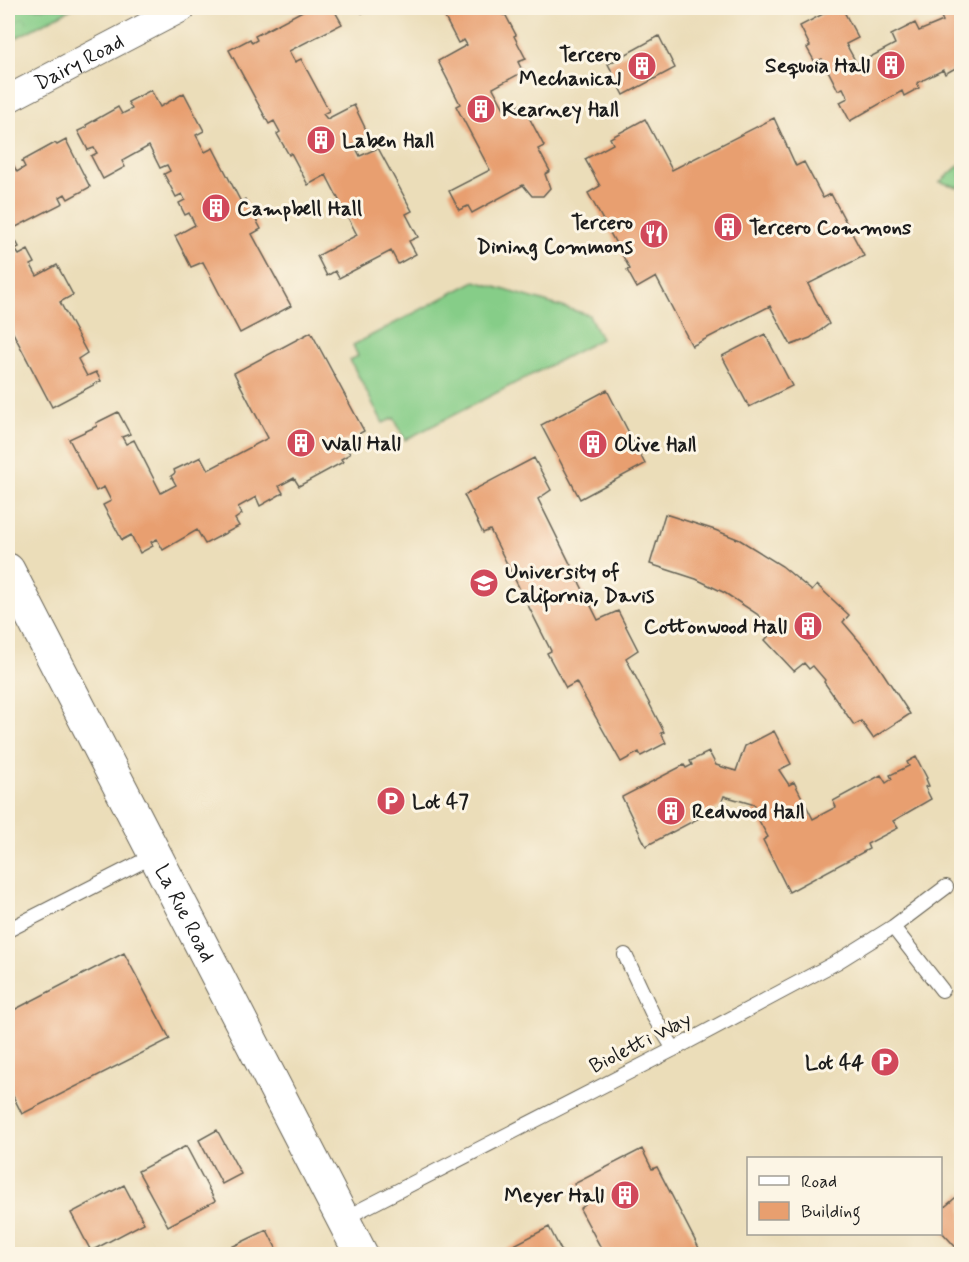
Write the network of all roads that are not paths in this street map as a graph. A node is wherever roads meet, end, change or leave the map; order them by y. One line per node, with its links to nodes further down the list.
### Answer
1 (182, 8): 2 (street, Dairy Road)
2 (8, 99)
3 (8, 570): 4 (street, La Rue Road)
4 (155, 855): 7 (lane); 11 (street, La Rue Road)
5 (946, 887): 6 (lane, Bioletti Way)
6 (893, 927): 9 (lane); 10 (lane, Bioletti Way)
7 (8, 930)
8 (625, 955): 10 (lane)
9 (942, 990)
10 (674, 1049): 11 (lane, Bioletti Way)
11 (343, 1219): 12 (street, La Rue Road)
12 (361, 1254)

